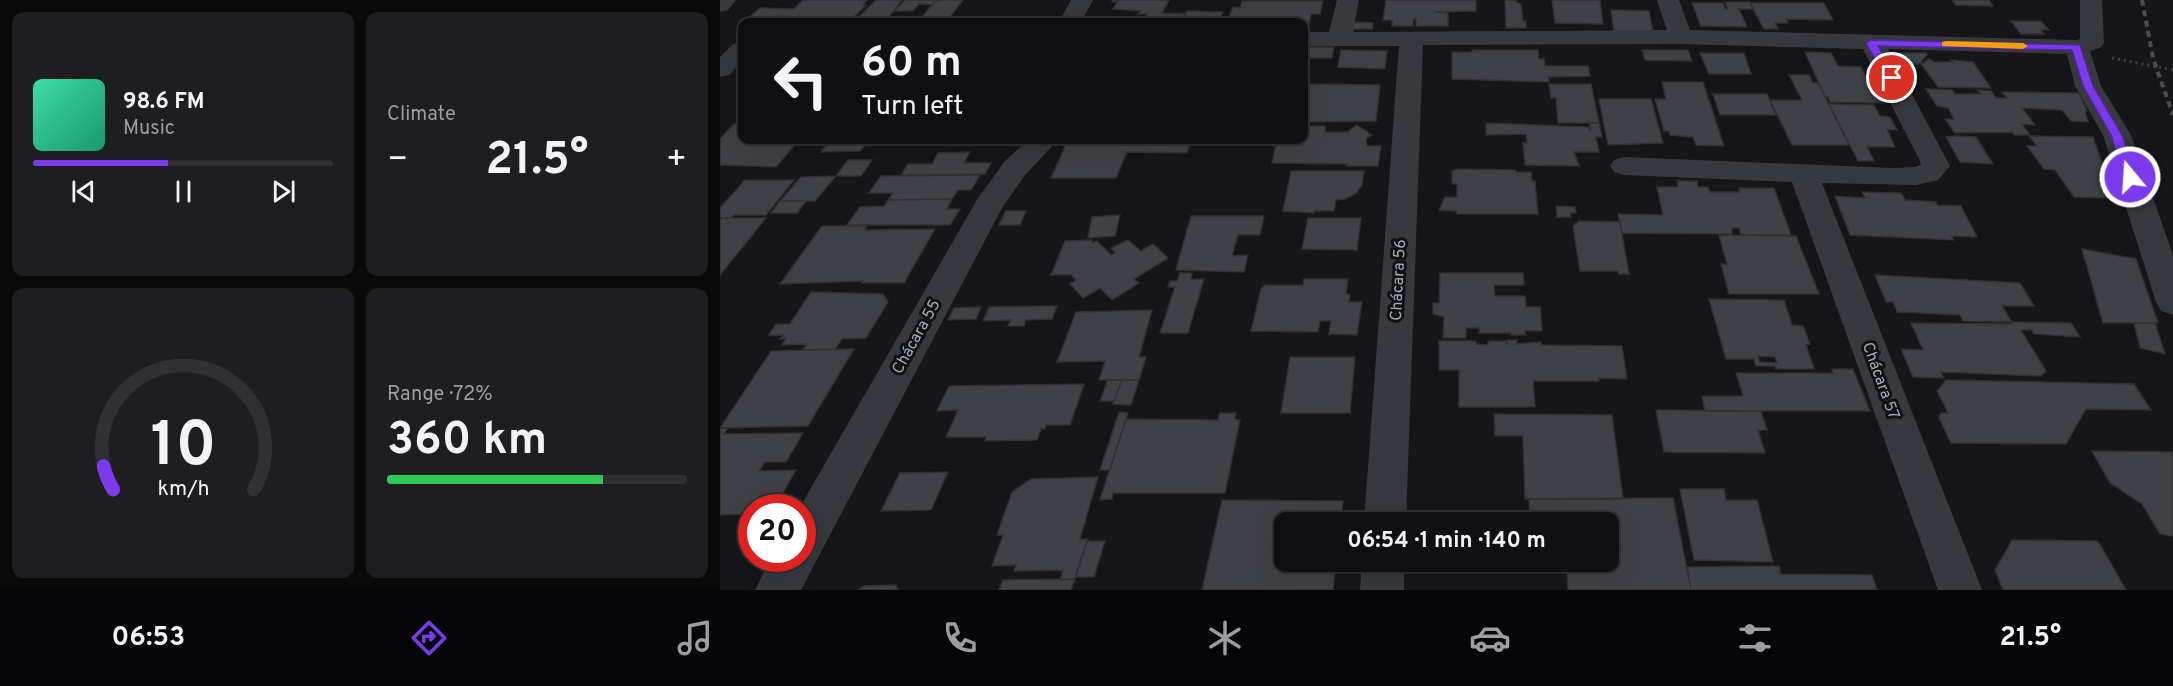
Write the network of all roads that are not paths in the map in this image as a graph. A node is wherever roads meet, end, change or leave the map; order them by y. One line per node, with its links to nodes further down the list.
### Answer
1 (725, 0): 6 (street)
2 (1082, 0): 7 (street)
3 (1348, 0): 13 (street)
4 (1668, 0): 10 (street)
5 (2091, 0): 15 (street)
6 (720, 4)
7 (1072, 18)
8 (720, 35): 9 (street)
9 (738, 35)
10 (1681, 37): 12 (street); 14 (street)
11 (1308, 39): 13 (street)
12 (1411, 39): 13 (street); 22 (street, Chácara 56)
13 (1339, 40)
14 (1871, 43): 15 (street); 20 (street)
15 (2077, 47): 21 (street)
16 (738, 53): 17 (street)
17 (720, 70)
18 (1040, 144): 23 (street, Chácara 55)
19 (1624, 166): 20 (street)
20 (1803, 172): 28 (street, Chácara 57)
21 (2173, 302)
22 (1387, 512)
23 (816, 519)
24 (787, 572): 26 (street)
25 (1383, 572): 27 (street)
26 (777, 590)
27 (1382, 590)
28 (1960, 590)

